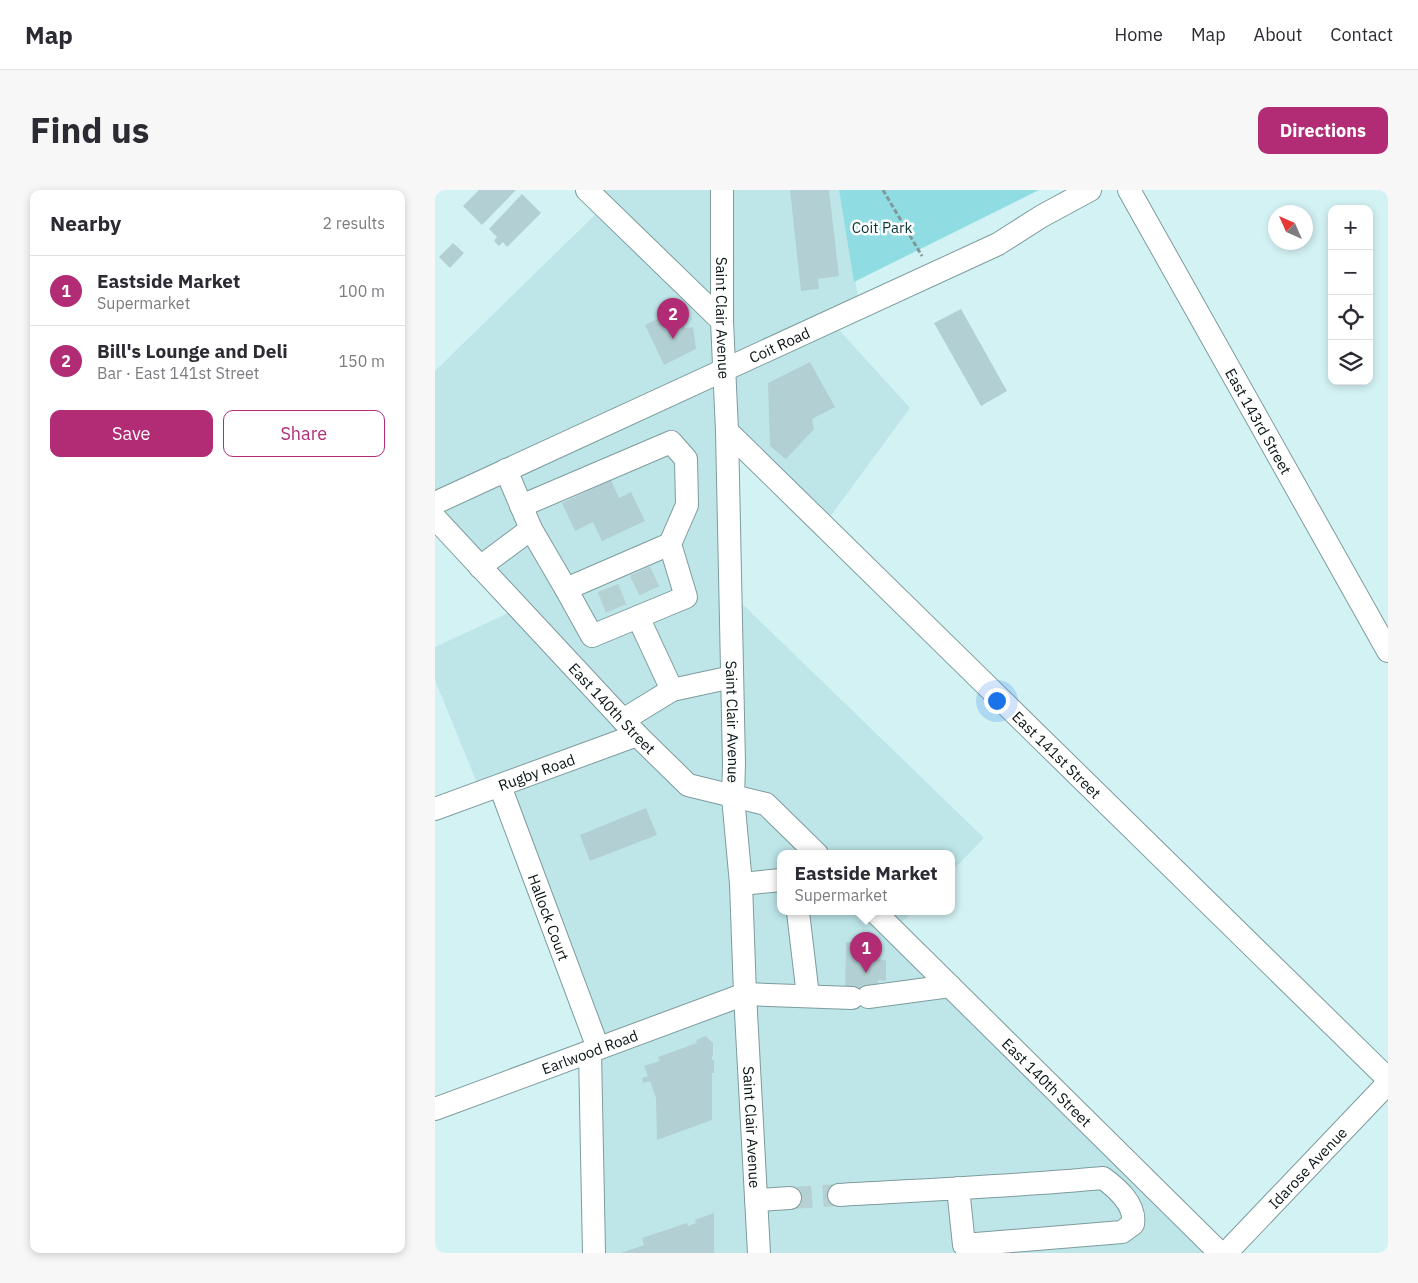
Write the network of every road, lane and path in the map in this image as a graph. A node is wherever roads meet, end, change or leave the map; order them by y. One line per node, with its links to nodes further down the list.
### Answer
1 (587, 190): 7 (street)
2 (722, 190): 7 (street, Saint Clair Avenue)
3 (883, 190): 6 (path)
4 (1090, 190): 8 (street, Coit Road)
5 (1129, 190): 19 (street, East 143rd Street)
6 (922, 257)
7 (722, 321): 8 (street, Saint Clair Avenue)
8 (725, 369): 9 (street, Saint Clair Avenue); 10 (street, Coit Road)
9 (727, 431): 20 (street, Saint Clair Avenue); 35 (street, East 141st Street)
10 (507, 470): 11 (street, Coit Road); 12 (street)
11 (435, 503)
12 (521, 506): 14 (street); 15 (street)
13 (435, 518): 16 (street, East 140th Street)
14 (531, 529): 16 (street); 17 (street)
15 (670, 544): 17 (street); 18 (street)
16 (481, 567): 22 (street, East 140th Street)
17 (566, 589): 18 (street)
18 (638, 612): 21 (street)
19 (1388, 651)
20 (732, 677): 21 (street, Rugby Road); 24 (street, Saint Clair Avenue)
21 (672, 690): 22 (street, Rugby Road)
22 (630, 727): 23 (street, Rugby Road); 24 (street, East 140th Street)
23 (500, 786): 25 (street, Rugby Road); 34 (street, Hallock Court)
24 (733, 797): 26 (street, East 140th Street); 28 (street, Saint Clair Avenue)
25 (435, 810)
26 (813, 850)
27 (777, 880): 28 (street)
28 (741, 884): 32 (street, Saint Clair Avenue)
29 (798, 915): 33 (street)
30 (878, 915): 31 (street, East 140th Street)
31 (950, 986): 33 (street); 39 (street, East 140th Street)
32 (745, 994): 33 (street); 34 (street, Earlwood Road); 42 (street, Saint Clair Avenue)
33 (808, 996)
34 (594, 1050): 37 (street, Earlwood Road); 44 (street, Hallock Court)
35 (1388, 1079)
36 (1388, 1083): 47 (street, Idarose Avenue)
37 (435, 1109)
38 (958, 1188): 40 (street); 43 (street); 43 (street)
39 (1153, 1188): 43 (street); 46 (street, East 140th Street)
40 (839, 1194)
41 (790, 1198): 42 (street)
42 (756, 1200): 45 (street, Saint Clair Avenue)
43 (1130, 1209)
44 (594, 1253)
45 (759, 1253)
46 (1220, 1253)
47 (1226, 1253)

